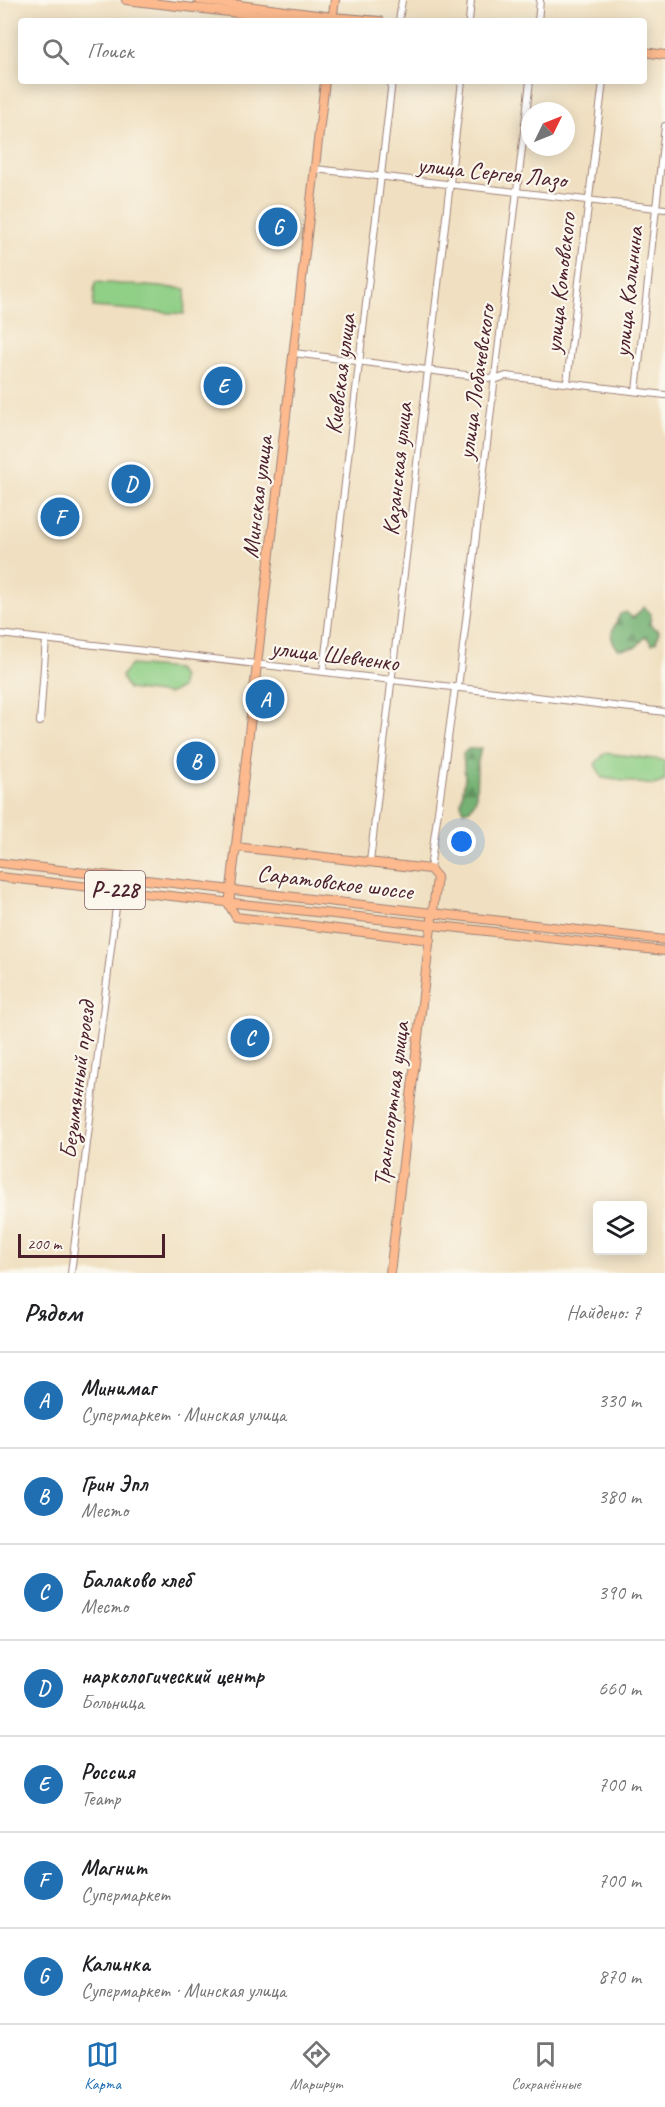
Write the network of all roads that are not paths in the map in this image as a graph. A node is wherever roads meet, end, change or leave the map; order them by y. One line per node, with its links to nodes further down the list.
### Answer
1 (126, 0): 7 (main road)
2 (199, 0): 8 (main road)
3 (335, 0): 9 (main road)
4 (402, 0): 10 (street)
5 (471, 0): 11 (street)
6 (540, 0): 12 (street)
7 (279, 18)
8 (317, 18)
9 (330, 18)
10 (399, 18)
11 (469, 18)
12 (538, 18)
13 (647, 52): 14 (main road)
14 (665, 55)
15 (325, 84): 21 (main road, Минская улица)
16 (392, 84): 22 (street, Киевская улица)
17 (462, 84): 23 (street, Казанская улица)
18 (530, 84): 24 (street, улица Лобачевского)
19 (603, 84): 25 (street, улица Котовского)
20 (665, 126): 26 (street, улица Калинина)
21 (315, 169): 22 (street, улица Сергея Лазо); 28 (main road, Минская улица)
22 (381, 178): 23 (street, улица Сергея Лазо); 29 (street, Киевская улица)
23 (450, 185): 24 (street, улица Сергея Лазо); 30 (street, Казанская улица)
24 (516, 192): 25 (street, улица Сергея Лазо); 31 (street, улица Лобачевского)
25 (587, 200): 26 (street, улица Сергея Лазо); 34 (street, улица Котовского)
26 (656, 208): 27 (street, улица Сергея Лазо); 35 (street, улица Калинина)
27 (665, 209)
28 (294, 353): 29 (street); 39 (main road, Минская улица)
29 (360, 361): 30 (street); 40 (street, Киевская улица)
30 (427, 368): 33 (street); 41 (street, Казанская улица)
31 (498, 370): 32 (street); 33 (street, улица Лобачевского)
32 (506, 376): 33 (street); 34 (street)
33 (497, 379): 42 (street, улица Лобачевского)
34 (567, 382): 35 (street)
35 (636, 391): 36 (street)
36 (665, 395)
37 (0, 634): 38 (street, улица Шевченко)
38 (46, 639): 39 (street, улица Шевченко); 44 (street)
39 (258, 664): 40 (street, улица Шевченко); 45 (main road, Минская улица)
40 (323, 672): 41 (street, улица Шевченко)
41 (391, 680): 42 (street, улица Шевченко); 46 (street, Казанская улица)
42 (456, 688): 43 (street, улица Шевченко); 48 (street, улица Лобачевского)
43 (665, 712)
44 (40, 722)
45 (236, 846): 46 (main road); 50 (main road, Минская улица)
46 (370, 862): 48 (main road)
47 (0, 863): 50 (main road, Саратовское шоссе)
48 (430, 869): 53 (main road, Транспортная улица)
49 (0, 877): 51 (main road, Саратовское шоссе / Р-228)
50 (231, 890): 52 (main road, Минская улица); 53 (main road, Саратовское шоссе)
51 (118, 891): 52 (main road, Саратовское шоссе / Р-228); 58 (street, Безымянный проезд)
52 (229, 905): 54 (main road, Саратовское шоссе); 55 (main road)
53 (434, 913): 54 (main road, Транспортная улица); 56 (main road, Саратовское шоссе)
54 (432, 926): 55 (main road, Транспортная улица); 57 (main road, Саратовское шоссе)
55 (430, 940): 59 (main road, Транспортная улица)
56 (665, 940)
57 (665, 951)
58 (71, 1273)
59 (390, 1273)

